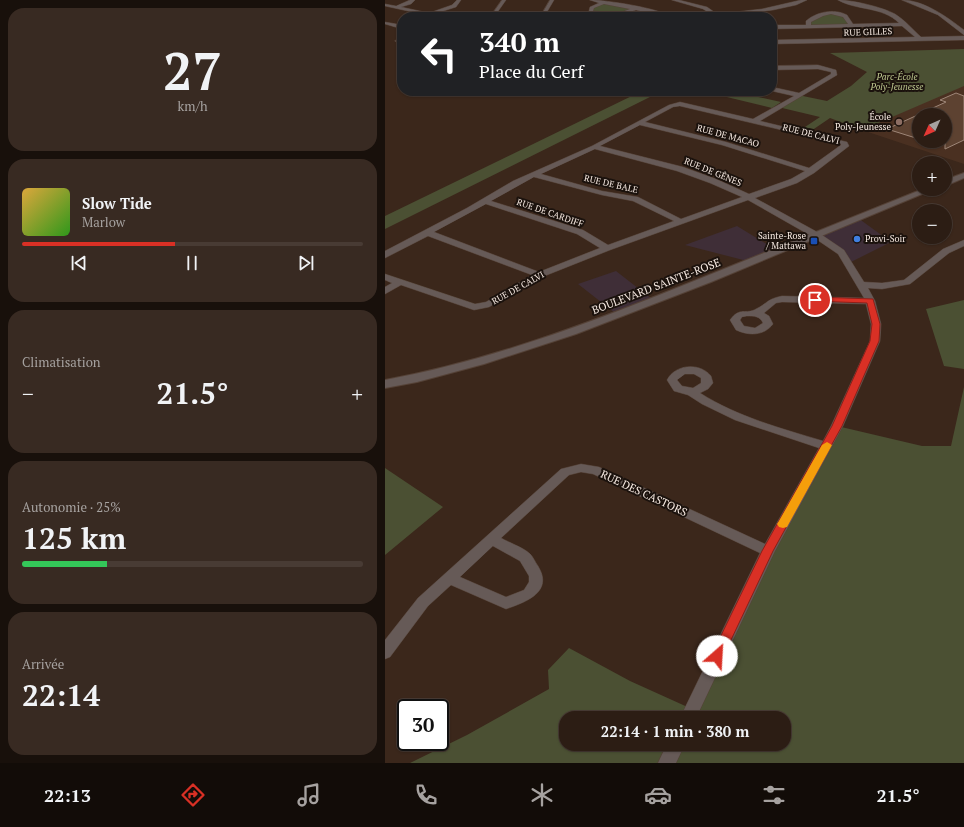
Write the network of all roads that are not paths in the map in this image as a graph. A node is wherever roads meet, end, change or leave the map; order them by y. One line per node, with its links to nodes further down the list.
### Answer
1 (413, 0): 12 (street)
2 (459, 0): 15 (street)
3 (504, 0): 16 (street)
4 (552, 0): 17 (street)
5 (592, 0): 10 (street)
6 (674, 0): 21 (street)
7 (805, 0): 22 (street)
8 (840, 0): 24 (street)
9 (908, 0): 31 (street)
10 (604, 2): 13 (street); 18 (street)
11 (385, 5): 12 (street)
12 (396, 7): 14 (street)
13 (637, 8): 19 (street); 20 (street)
14 (419, 12)
15 (434, 12)
16 (496, 12)
17 (545, 12)
18 (592, 12)
19 (626, 12)
20 (656, 12)
21 (712, 12)
22 (747, 12)
23 (385, 23): 25 (street)
24 (903, 24): 26 (street); 33 (street)
25 (393, 25): 27 (street); 29 (street)
26 (851, 25): 28 (street); 28 (street)
27 (397, 26)
28 (809, 26): 30 (street)
29 (385, 27)
30 (777, 27)
31 (964, 33)
32 (964, 38): 33 (street, RUE GILLES)
33 (920, 39): 34 (street, RUE GILLES)
34 (777, 42)
35 (777, 68): 37 (street)
36 (777, 90): 37 (street)
37 (799, 95): 38 (street)
38 (755, 121): 39 (street, RUE DE CALVI); 41 (street, RUE DE CALVI)
39 (639, 123): 40 (street, RUE DE CALVI); 41 (street, RUE DE MACAO)
40 (594, 147): 42 (street, RUE DE CALVI); 46 (street, RUE DE GÊNES)
41 (811, 171): 46 (street, RUE DE CALVI)
42 (535, 175): 47 (street, RUE DE CALVI); 48 (street, RUE DE BALE)
43 (964, 175): 44 (street)
44 (952, 180)
45 (912, 196): 50 (street, BOULEVARD SAINTE-ROSE)
46 (748, 197): 48 (street, RUE DE CALVI); 50 (street, RUE DE GÊNES)
47 (484, 201): 49 (street, RUE DE CALVI); 52 (street, RUE DE CARDIFF)
48 (680, 221): 52 (street, RUE DE CALVI)
49 (428, 233): 53 (street, RUE DE CALVI); 54 (street)
50 (816, 235): 57 (street, RUE DE GÊNES); 61 (street, BOULEVARD SAINTE-ROSE)
51 (964, 243): 57 (street)
52 (607, 248): 54 (street, RUE DE CALVI)
53 (385, 255)
54 (539, 275): 56 (street, RUE DE CALVI)
55 (385, 277): 56 (street, RUE DE CALVI)
56 (401, 282): 58 (street)
57 (861, 285): 59 (street, RUE DE GÊNES)
58 (385, 291)
59 (870, 301): 60 (street); 63 (street, RUE DE GÊNES)
60 (757, 314)
61 (385, 384)
62 (690, 392): 63 (street)
63 (826, 446): 65 (street, RUE DE GÊNES)
64 (491, 539): 65 (street, RUE DES CASTORS); 66 (street, RUE DES CASTORS); 66 (street)
65 (768, 551): 68 (street, RUE DE GÊNES)
66 (449, 578): 67 (street, RUE DES CASTORS)
67 (385, 652)
68 (691, 711)
69 (673, 751): 70 (street)
70 (667, 763)

